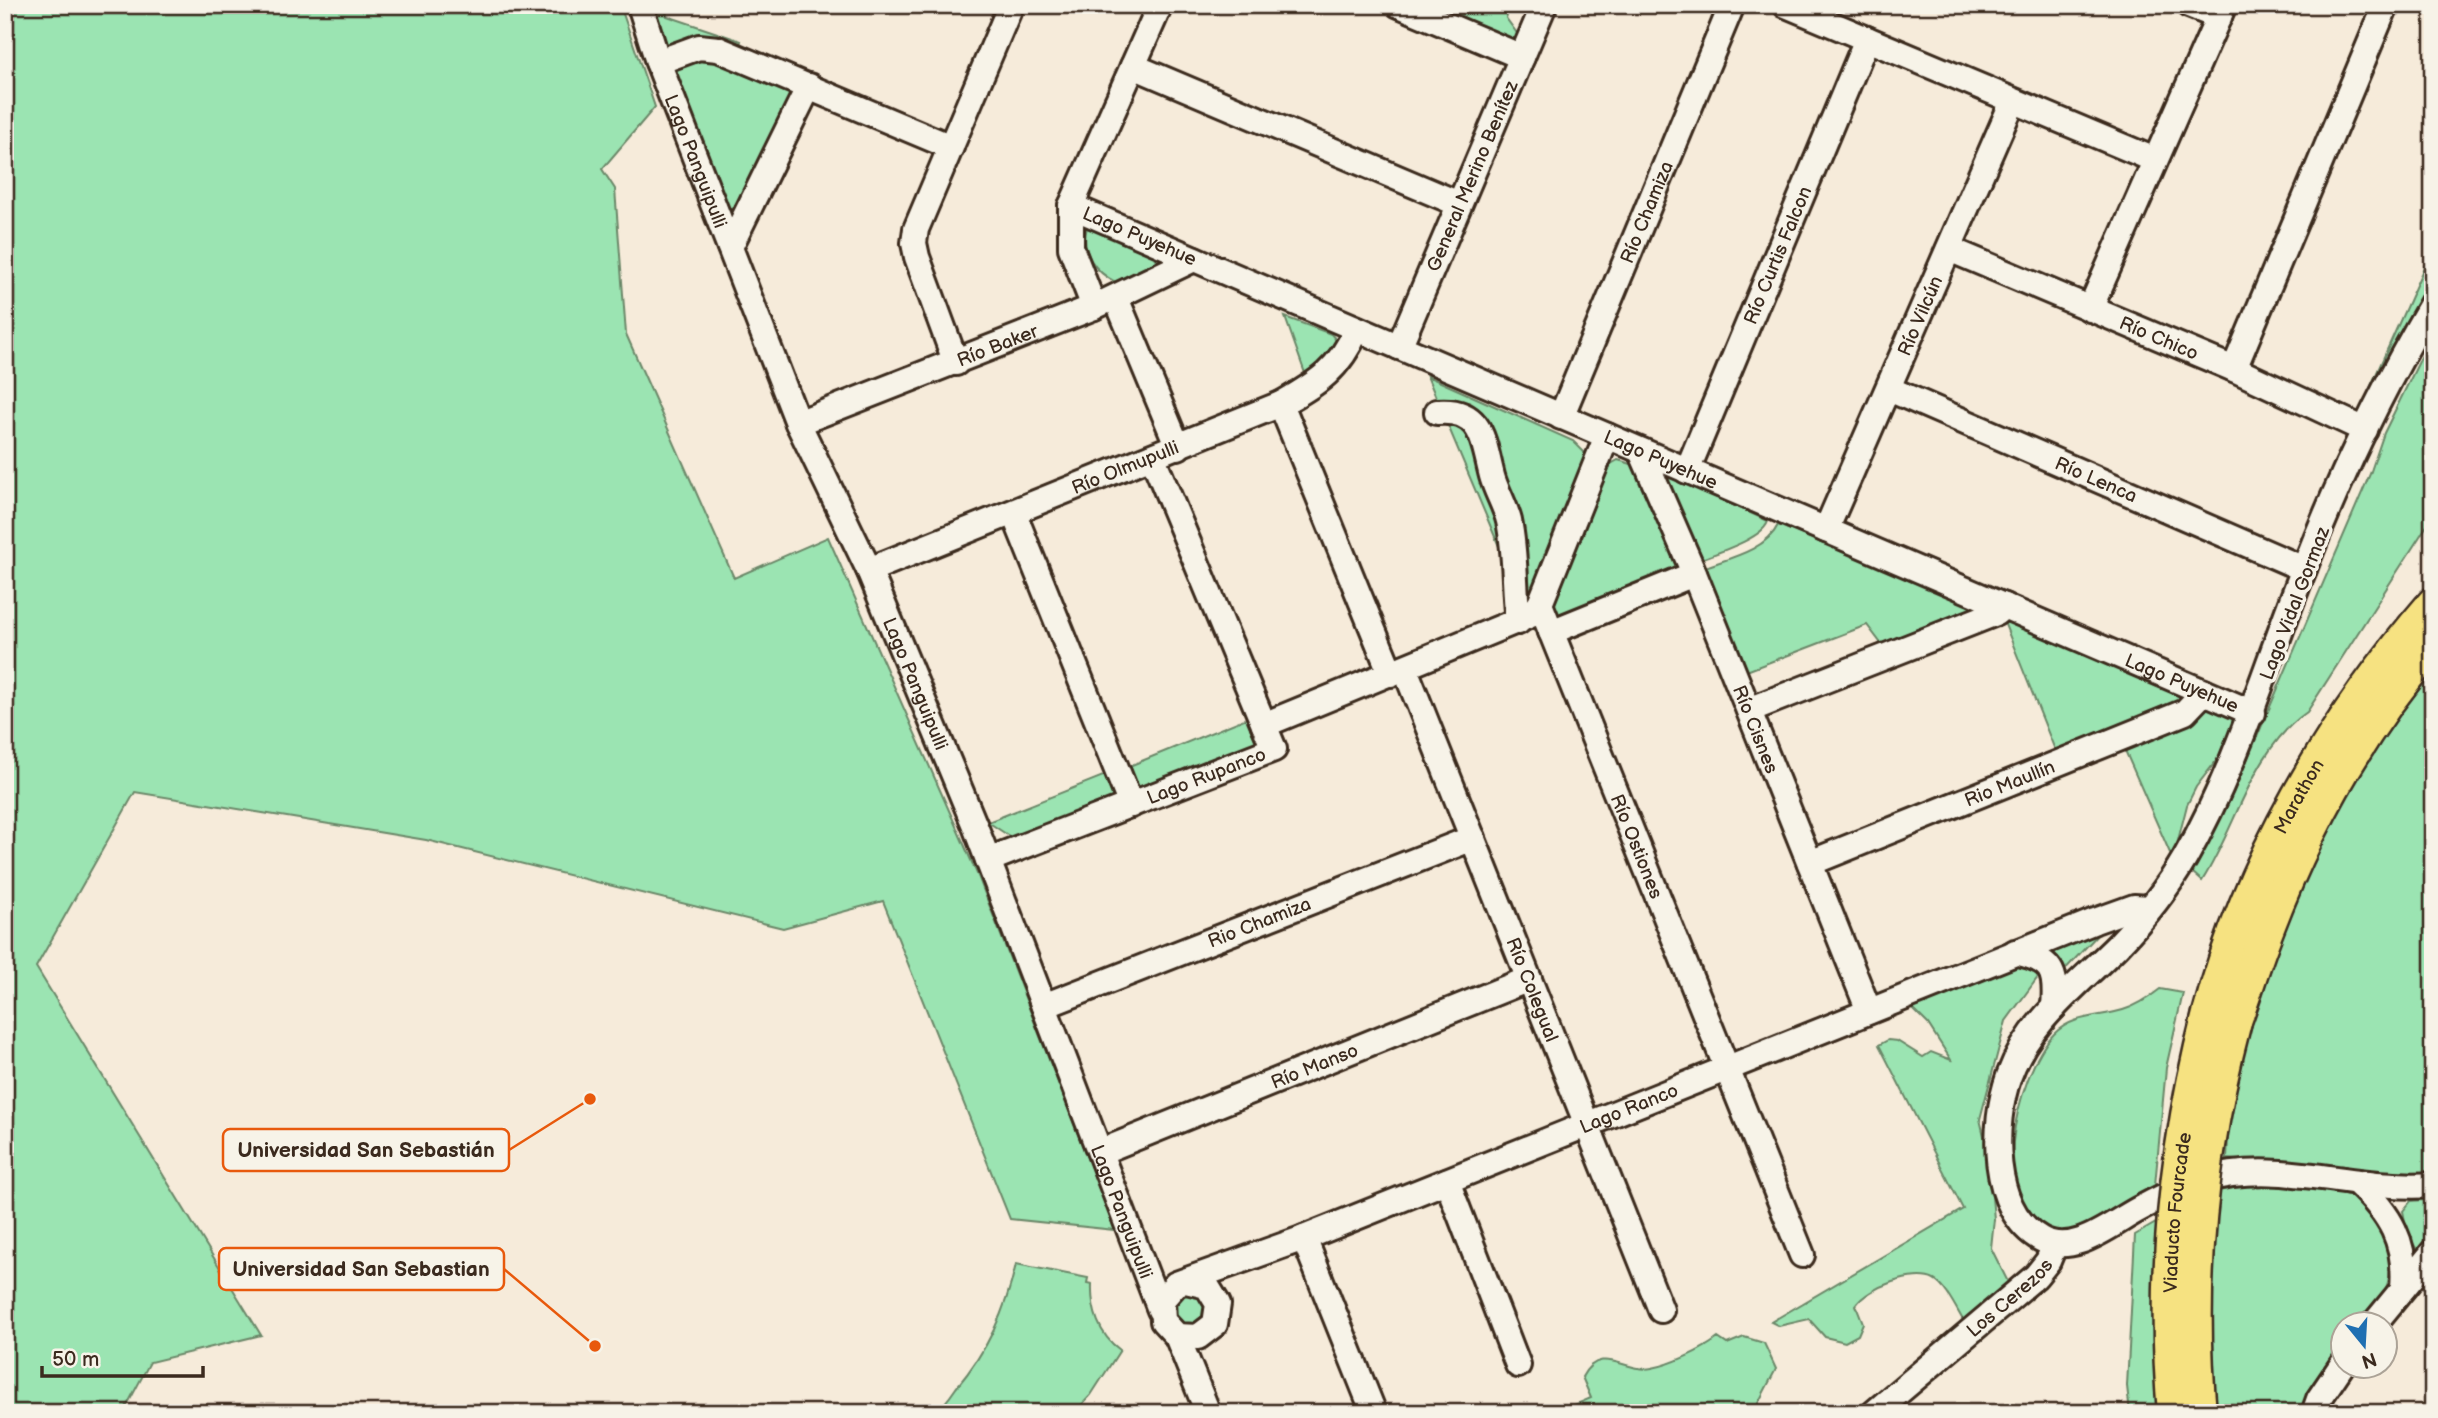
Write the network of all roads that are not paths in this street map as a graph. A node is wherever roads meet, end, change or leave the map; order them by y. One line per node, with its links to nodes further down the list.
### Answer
1 (640, 5): 13 (street, Lago Panguipulli)
2 (1160, 5): 14 (street)
3 (1399, 5): 12 (street)
4 (1544, 5): 12 (street, General Merino Benítez)
5 (1732, 5): 34 (street, Río Chamiza)
6 (1786, 5): 11 (street)
7 (2189, 5): 10 (street)
8 (2386, 5): 30 (street)
9 (1007, 6): 17 (street)
10 (2222, 11): 18 (street)
11 (1867, 39): 16 (street); 41 (street, Río Curtis Falcon)
12 (1522, 57): 19 (street, General Merino Benítez)
13 (658, 62): 15 (street); 21 (street, Lago Panguipulli)
14 (1133, 66): 19 (street); 20 (street)
15 (809, 86): 17 (street); 21 (street)
16 (2012, 101): 18 (street); 22 (street, Río Vilcún)
17 (951, 147): 29 (street)
18 (2155, 160): 26 (street)
19 (1459, 204): 28 (street, General Merino Benítez)
20 (1071, 206): 23 (street, Lago Puyehue); 24 (street)
21 (730, 247): 35 (street, Lago Panguipulli)
22 (1949, 249): 26 (street, Río Chico); 31 (street, Río Vilcún)
23 (1194, 259): 24 (street, Río Baker); 27 (street, Lago Puyehue)
24 (1105, 302): 29 (street, Río Baker); 38 (street)
25 (2433, 302): 36 (street, Lago Vidal Gormaz)
26 (2090, 309): 30 (street, Río Chico)
27 (1357, 329): 28 (street, Lago Puyehue); 32 (street, Río Olmupulli)
28 (1399, 347): 34 (street, Lago Puyehue)
29 (956, 363): 35 (street, Río Baker)
30 (2234, 369): 36 (street, Río Chico)
31 (1888, 389): 43 (street, Río Vilcún); 44 (street, Río Lenca)
32 (1281, 404): 38 (street, Río Olmupulli); 53 (street, Río Colegual)
33 (1437, 412): 50 (street)
34 (1561, 416): 37 (street, Lago Puyehue)
35 (798, 423): 45 (street, Lago Panguipulli)
36 (2365, 430): 44 (street, Lago Vidal Gormaz)
37 (1607, 436): 39 (street, Lago Puyehue); 47 (street)
38 (1178, 447): 40 (street, Río Olmupulli)
39 (1641, 451): 41 (street, Lago Puyehue); 46 (street, Río Cisnes)
40 (1153, 458): 42 (street, Río Olmupulli); 57 (street)
41 (1688, 471): 43 (street, Lago Puyehue)
42 (1014, 514): 45 (street, Río Olmupulli); 58 (street)
43 (1826, 530): 49 (street, Lago Puyehue)
44 (2304, 569): 56 (street, Lago Vidal Gormaz)
45 (869, 570): 60 (street, Lago Panguipulli)
46 (1694, 574): 51 (street); 55 (street, Río Cisnes)
47 (1540, 604): 50 (street, Lago Rupanco); 51 (street, Río Ostiones)
48 (2433, 604): 68 (main road, Marathon)
49 (2004, 607): 54 (street, Lago Puyehue); 55 (street)
50 (1518, 622): 53 (street, Lago Rupanco)
51 (1551, 632): 69 (street, Río Ostiones)
52 (2433, 645): 68 (main road, Marathon)
53 (1398, 671): 57 (street, Lago Rupanco); 59 (street, Río Colegual)
54 (2204, 692): 56 (street, Lago Puyehue); 61 (street, Rio Maullín)
55 (1749, 710): 61 (street, Río Cisnes)
56 (2253, 713): 62 (street, Lago Vidal Gormaz)
57 (1264, 725): 58 (street, Lago Rupanco)
58 (1131, 805): 60 (street, Lago Rupanco)
59 (1473, 838): 64 (street, Río Colegual); 65 (street, Rio Chamiza)
60 (988, 860): 65 (street, Lago Panguipulli)
61 (1810, 863): 67 (street, Río Cisnes)
62 (2150, 908): 63 (street, Lago Ranco); 66 (street, Lago Vidal Gormaz)
63 (2015, 952): 66 (street); 67 (street, Lago Ranco)
64 (1529, 979): 70 (street, Río Colegual); 71 (street, Río Manso)
65 (1044, 1006): 71 (street, Lago Panguipulli)
66 (2054, 1007): 76 (street, Lago Vidal Gormaz)
67 (1869, 1011): 69 (street, Lago Ranco)
68 (2222, 1018): 92 (main road, Viaducto Fourcade, bridge); 93 (main road, Viaducto Fourcade, bridge)
69 (1728, 1069): 70 (street, Lago Ranco); 78 (street, Río Ostiones)
70 (1588, 1125): 72 (street, Lago Ranco); 84 (street, Río Colegual)
71 (1100, 1152): 83 (street, Lago Panguipulli)
72 (1447, 1181): 75 (street, Lago Ranco); 87 (street)
73 (2357, 1183): 74 (street, Los Cerezos); 76 (street, Los Cerezos); 81 (street)
74 (2433, 1185)
75 (1304, 1238): 79 (street, Lago Ranco); 90 (street)
76 (2055, 1244): 91 (street, Los Cerezos)
77 (2433, 1252): 81 (street)
78 (1802, 1255)
79 (1244, 1262): 80 (street, Lago Ranco); 82 (street)
80 (1186, 1281): 82 (street); 83 (street)
81 (2403, 1288): 85 (street)
82 (1218, 1304): 86 (street)
83 (1160, 1310): 86 (street)
84 (1661, 1310)
85 (2385, 1310)
86 (1177, 1336): 89 (street)
87 (1518, 1365)
88 (2331, 1380): 94 (street)
89 (1209, 1413)
90 (1374, 1413)
91 (1874, 1413)
92 (2175, 1413)
93 (2200, 1413)
94 (2314, 1413)

